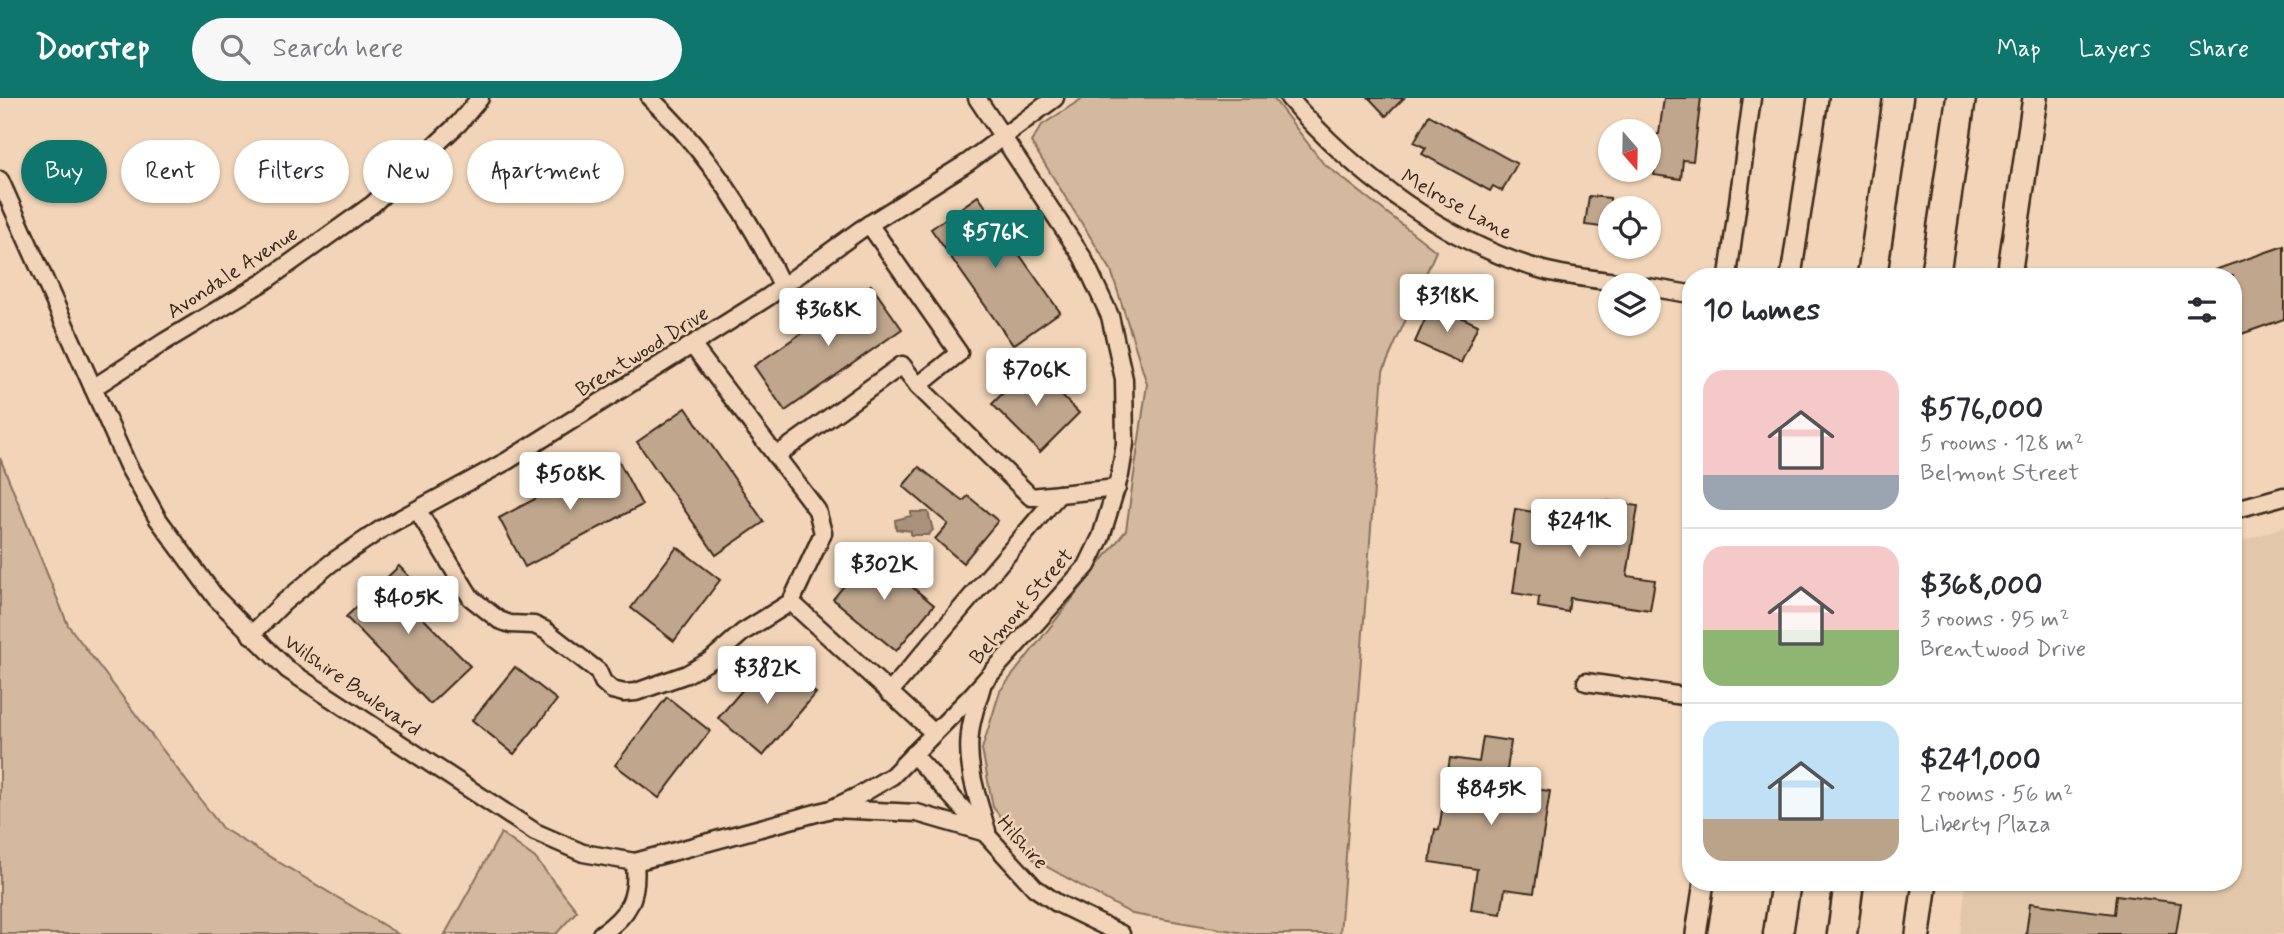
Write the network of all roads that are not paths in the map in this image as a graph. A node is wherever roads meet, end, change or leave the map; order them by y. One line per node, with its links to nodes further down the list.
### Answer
1 (480, 98): 25 (street, Avondale Avenue)
2 (650, 98): 20 (street)
3 (977, 98): 11 (street, Belmont Street)
4 (1055, 98): 11 (street, Brentwood Drive)
5 (1289, 98): 19 (street, Melrose Lane)
6 (1752, 98): 14 (street)
7 (1818, 98): 15 (street)
8 (1898, 98): 16 (highway)
9 (1961, 98): 17 (highway)
10 (2035, 98): 18 (main road)
11 (1003, 136): 13 (street, Brentwood Drive); 27 (street, Belmont Street)
12 (0, 180): 25 (street, Wilshire Boulevard)
13 (869, 224): 20 (street, Brentwood Drive); 24 (street)
14 (1729, 268)
15 (1792, 268)
16 (1873, 268)
17 (1936, 268)
18 (2010, 268)
19 (1598, 279)
20 (782, 286): 23 (street, Brentwood Drive)
21 (1661, 289): 22 (street)
22 (1682, 293)
23 (692, 345): 26 (street); 31 (street, Brentwood Drive)
24 (918, 386): 26 (street); 28 (street)
25 (93, 388): 33 (street, Wilshire Boulevard)
26 (776, 456): 32 (street)
27 (1117, 488): 28 (street); 34 (street, Belmont Street)
28 (1059, 494): 36 (street)
29 (2284, 496): 30 (street)
30 (2242, 508)
31 (418, 511): 32 (street); 33 (street, Brentwood Drive)
32 (791, 602): 36 (street)
33 (251, 635): 42 (street, Wilshire Boulevard)
34 (983, 682): 38 (street, Belmont Street); 41 (street, Belmont Street)
35 (1586, 682): 37 (street)
36 (889, 693): 38 (street)
37 (1682, 696)
38 (934, 733): 39 (street, Belmont Street)
39 (913, 754): 40 (street, Belmont Street); 41 (street, Hilshire)
40 (831, 809): 41 (street); 42 (street, Belmont Street)
41 (988, 833): 48 (street, Hilshire)
42 (635, 862): 47 (street)
43 (1703, 891): 49 (street)
44 (1785, 891): 50 (highway)
45 (1848, 891): 51 (highway)
46 (1924, 891): 52 (main road)
47 (601, 934)
48 (1121, 934)
49 (1696, 934)
50 (1778, 934)
51 (1842, 934)
52 (1918, 934)

